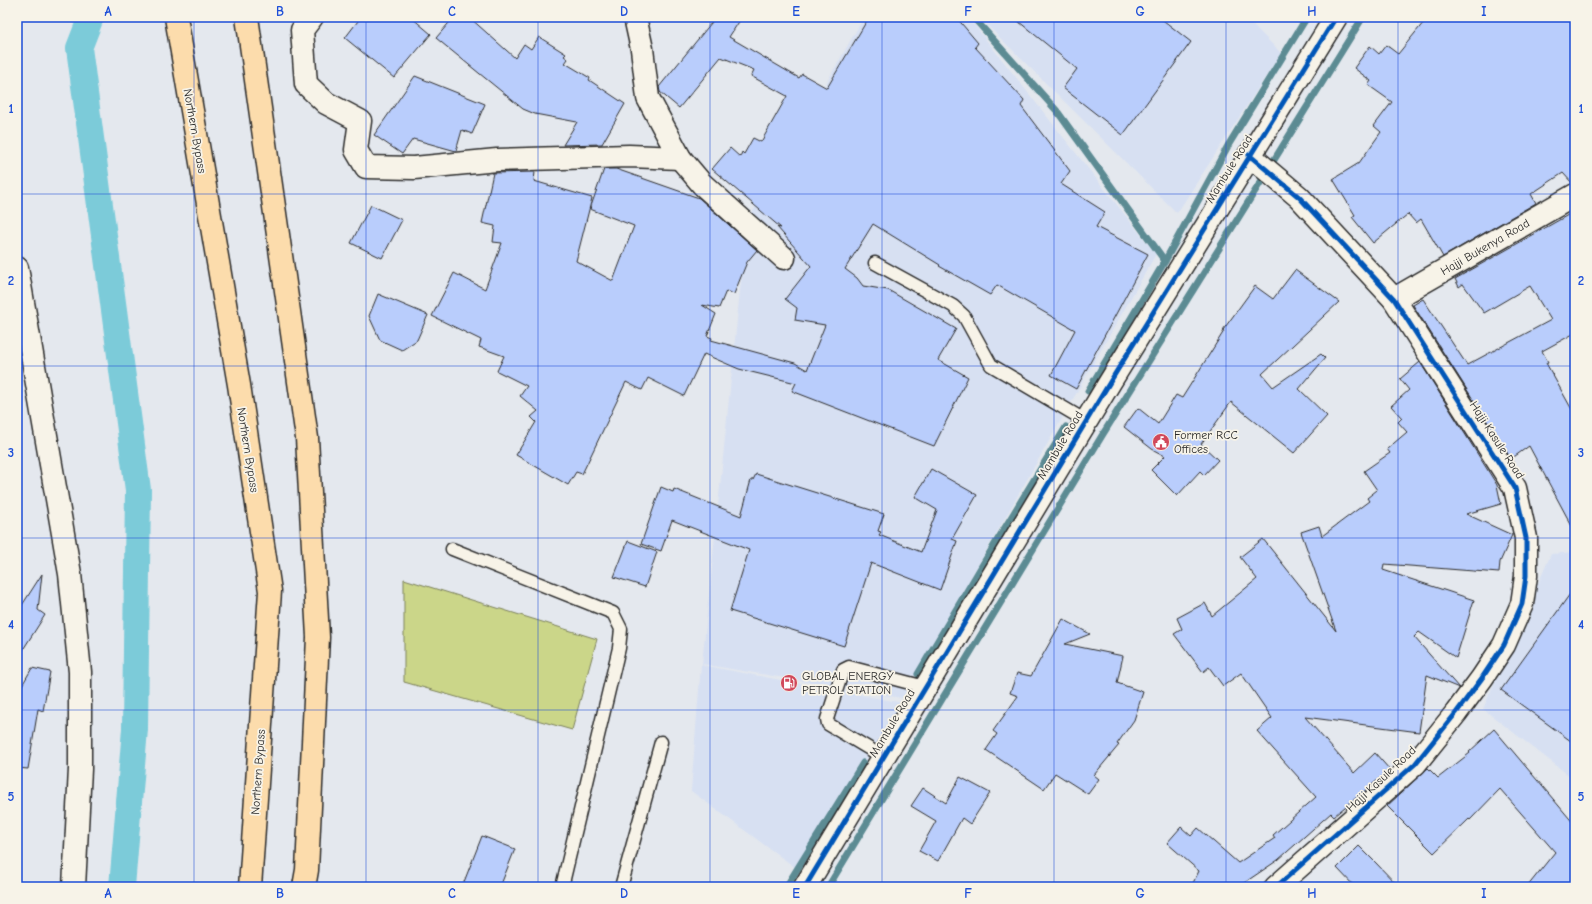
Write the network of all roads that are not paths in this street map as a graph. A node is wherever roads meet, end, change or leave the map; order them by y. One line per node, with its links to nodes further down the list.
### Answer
1 (176, 17): 19 (highway, Northern Bypass)
2 (247, 17): 20 (highway)
3 (312, 17): 7 (street)
4 (635, 17): 7 (street)
5 (1336, 17): 6 (street, Mambule Road)
6 (1250, 155): 12 (street, Hajji Kasule Road); 13 (street, Mambule Road)
7 (680, 158): 9 (street)
8 (1575, 195): 12 (street, Hajji Bukenya Road)
9 (784, 258)
10 (875, 263): 13 (lane)
11 (17, 268): 18 (street)
12 (1394, 299): 24 (street, Hajji Kasule Road)
13 (1086, 421): 15 (street, Mambule Road)
14 (452, 549): 21 (lane)
15 (925, 687): 17 (street, Mambule Road); 17 (lane)
16 (661, 742): 22 (lane)
17 (883, 757): 23 (street, Mambule Road)
18 (74, 887)
19 (250, 887)
20 (304, 887)
21 (562, 887)
22 (621, 887)
23 (805, 887)
24 (1276, 887)

